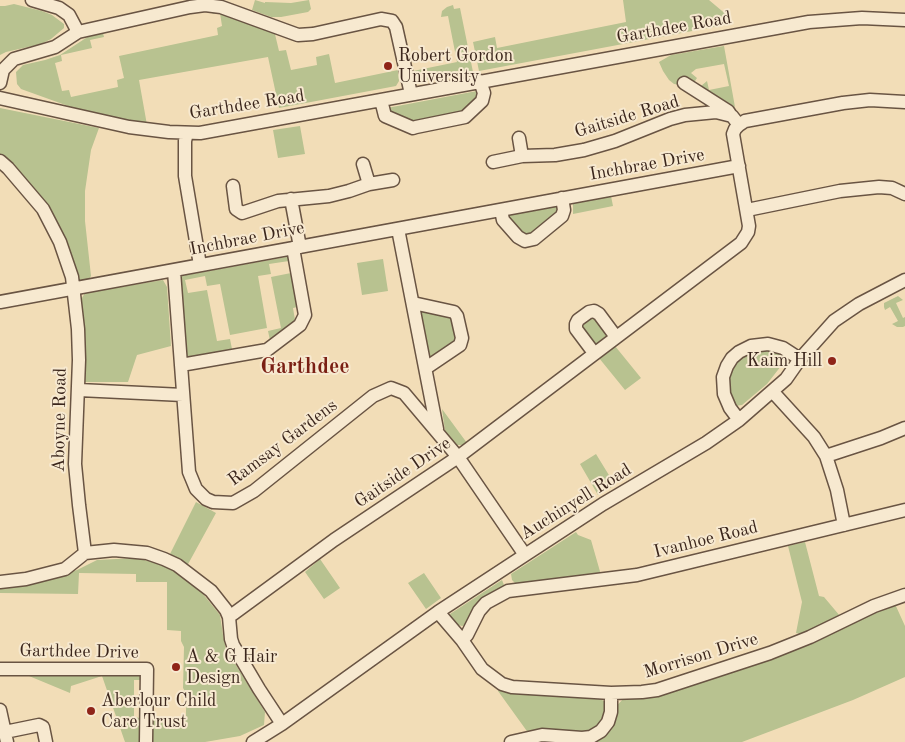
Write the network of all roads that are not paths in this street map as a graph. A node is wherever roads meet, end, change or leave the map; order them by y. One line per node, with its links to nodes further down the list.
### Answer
1 (32, 0): 3 (street)
2 (905, 20): 4 (street, Garthdee Road)
3 (78, 32): 5 (street); 7 (street)
4 (480, 80): 7 (street, Garthdee Road); 9 (street)
5 (0, 83)
6 (684, 83): 11 (street)
7 (411, 94): 9 (street, Garthdee Road)
8 (0, 98): 12 (street, Garthdee Road)
9 (381, 100): 12 (street, Garthdee Road)
10 (905, 102): 11 (street)
11 (735, 120): 14 (street, Gaitside Road); 18 (street, Gaitside Drive)
12 (187, 133): 29 (street)
13 (519, 138): 14 (street)
14 (522, 156): 16 (street, Gaitside Road)
15 (0, 161): 32 (street, Aboyne Road)
16 (493, 162)
17 (363, 164): 20 (street)
18 (739, 166): 23 (street, Inchbrae Drive); 26 (street, Gaitside Drive)
19 (393, 180): 20 (street)
20 (369, 184): 24 (street)
21 (233, 186): 24 (street)
22 (905, 194): 26 (street)
23 (562, 198): 25 (street, Inchbrae Drive); 25 (street)
24 (291, 199): 28 (street)
25 (501, 210): 27 (street, Inchbrae Drive)
26 (747, 210): 35 (street, Gaitside Drive)
27 (398, 229): 28 (street, Inchbrae Drive); 34 (street)
28 (297, 247): 29 (street, Inchbrae Drive); 38 (street)
29 (200, 265): 30 (street, Inchbrae Drive)
30 (174, 271): 32 (street, Inchbrae Drive); 38 (street, Ramsay Gardens)
31 (905, 280): 37 (street, Auchinyell Road)
32 (74, 288): 33 (street, Inchbrae Drive); 40 (street, Aboyne Road)
33 (0, 302)
34 (413, 303): 39 (street); 39 (street)
35 (616, 337): 36 (street, Gaitside Drive); 36 (street)
36 (594, 353): 47 (street, Gaitside Drive)
37 (800, 359): 41 (street, Auchinyell Road); 43 (street)
38 (181, 366): 42 (street, Ramsay Gardens)
39 (426, 368): 45 (street)
40 (79, 390): 42 (street); 50 (street, Aboyne Road)
41 (773, 392): 43 (street, Auchinyell Road); 46 (street)
42 (183, 395): 45 (street, Ramsay Gardens)
43 (739, 420): 51 (street, Auchinyell Road)
44 (905, 428): 46 (street)
45 (438, 432): 47 (street, Ramsay Gardens)
46 (826, 456): 49 (street)
47 (458, 457): 51 (street, Ramsay Gardens); 57 (street, Gaitside Drive)
48 (905, 510): 49 (street, Ivanhoe Road)
49 (844, 525): 54 (street, Ivanhoe Road)
50 (85, 553): 53 (street); 57 (street)
51 (525, 555): 52 (street, Auchinyell Road)
52 (502, 570): 54 (street); 56 (street, Auchinyell Road)
53 (0, 582)
54 (512, 590): 58 (street, Ivanhoe Road)
55 (905, 595): 60 (street, Morrison Drive)
56 (438, 612): 58 (street, Morrison Drive); 62 (street, Auchinyell Road)
57 (229, 618): 62 (street)
58 (462, 640): 60 (street, Morrison Drive)
59 (0, 669): 65 (street, Garthdee Drive)
60 (611, 694): 67 (street)
61 (0, 710): 63 (street)
62 (282, 724): 66 (street, Auchinyell Road)
63 (6, 737): 64 (street)
64 (46, 742)
65 (146, 742)
66 (253, 742)
67 (511, 742)

